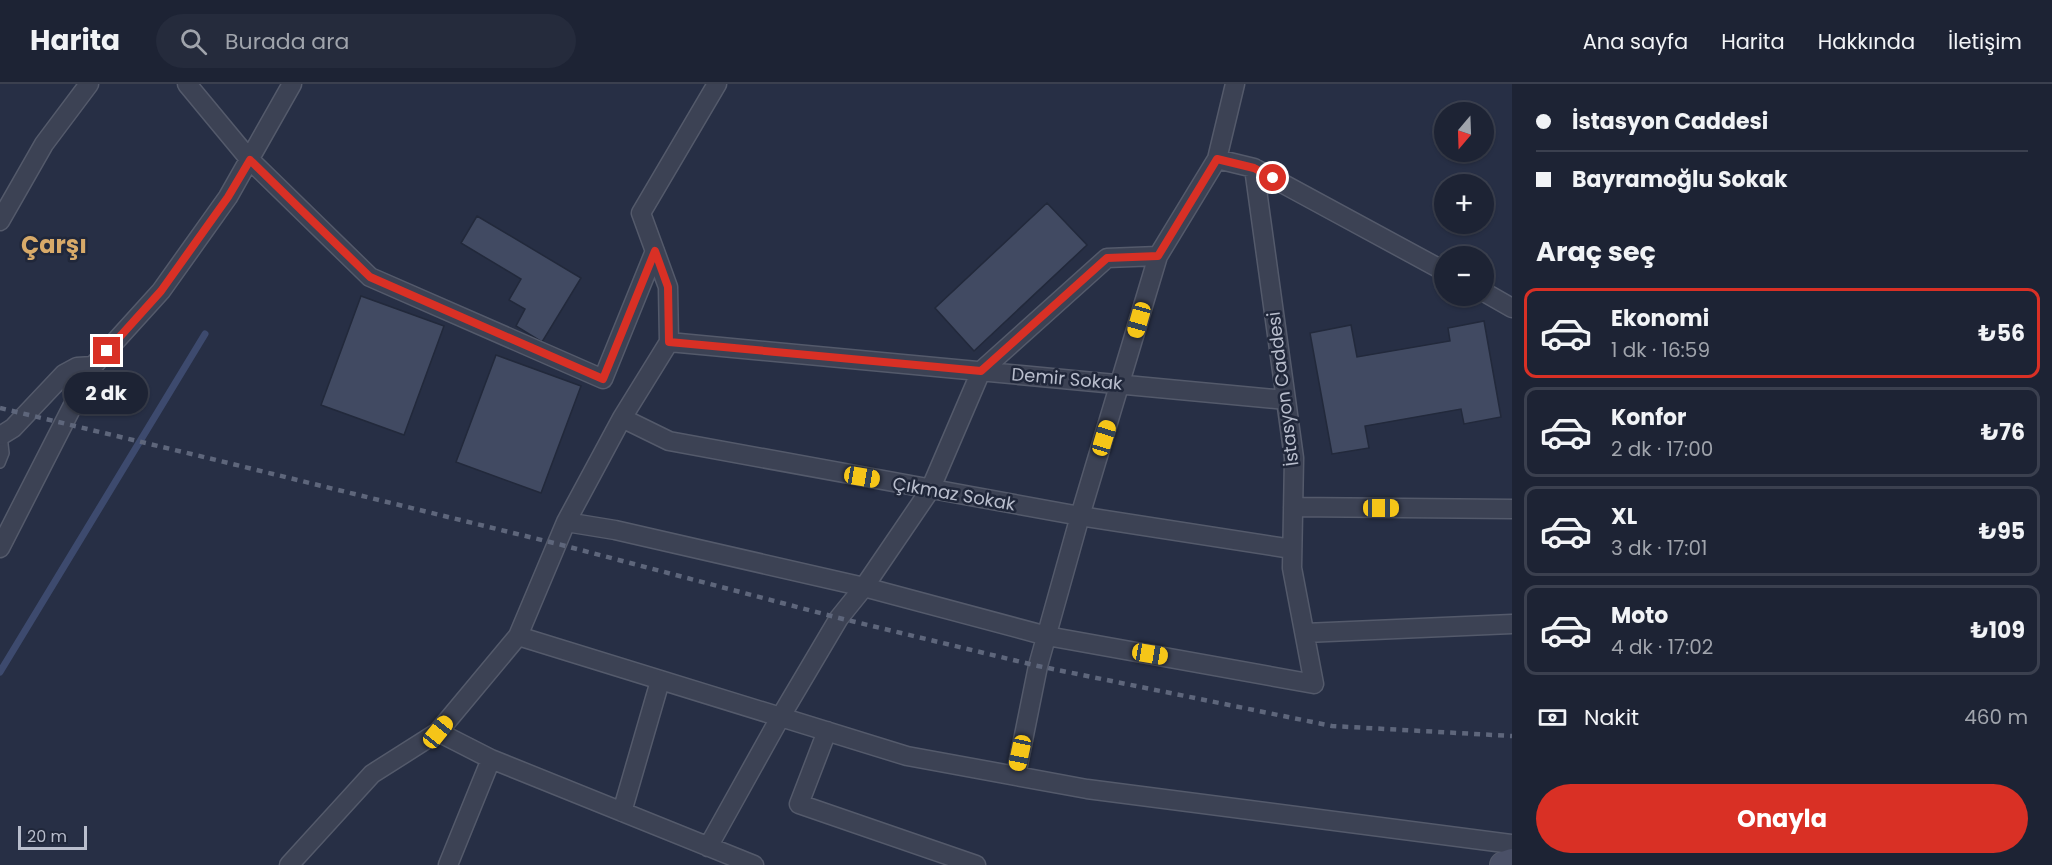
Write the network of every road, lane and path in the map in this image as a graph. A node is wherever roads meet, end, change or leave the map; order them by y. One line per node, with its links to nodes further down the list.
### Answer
1 (89, 84): 9 (street)
2 (187, 84): 7 (street)
3 (292, 84): 7 (street)
4 (717, 84): 10 (street)
5 (1235, 84): 6 (street)
6 (1217, 159): 8 (street); 11 (street)
7 (250, 160): 10 (street); 16 (street)
8 (1254, 168): 12 (street); 19 (street, İstasyon Caddesi)
9 (0, 221)
10 (655, 251): 15 (street)
11 (1158, 256): 17 (street); 18 (street)
12 (1434, 266)
13 (1494, 298): 14 (street)
14 (1512, 308)
15 (669, 342): 17 (street, Demir Sokak); 20 (street)
16 (93, 366): 21 (street); 28 (street)
17 (981, 371): 18 (street, Demir Sokak); 23 (street)
18 (1120, 384): 19 (street, Demir Sokak); 26 (street)
19 (1286, 400): 24 (street, İstasyon Caddesi)
20 (622, 418): 23 (street, Çıkmaz Sokak); 27 (street)
21 (1, 436): 22 (lane)
22 (0, 463)
23 (930, 489): 26 (street, Çıkmaz Sokak); 30 (street)
24 (1293, 507): 25 (street); 29 (street, İstasyon Caddesi)
25 (1512, 509)
26 (1080, 516): 29 (street, Çıkmaz Sokak); 34 (street)
27 (566, 522): 30 (street); 33 (street)
28 (0, 548)
29 (1293, 549): 32 (street, İstasyon Caddesi)
30 (864, 587): 34 (street); 36 (street)
31 (1512, 624): 32 (street)
32 (1305, 633): 34 (street, İstasyon Caddesi)
33 (518, 636): 35 (street); 38 (street)
34 (1047, 636): 40 (street)
35 (660, 681): 36 (street); 41 (street)
36 (781, 716): 37 (street); 43 (street)
37 (827, 731): 40 (street); 49 (street)
38 (438, 732): 39 (street); 46 (street)
39 (490, 759): 41 (street); 47 (street)
40 (1016, 775): 42 (street)
41 (622, 812): 43 (street)
42 (1512, 844)
43 (708, 847): 44 (street)
44 (725, 860): 48 (street)
45 (1512, 862): 50 (street)
46 (289, 865)
47 (448, 865)
48 (754, 865)
49 (976, 865)
50 (1503, 865)

